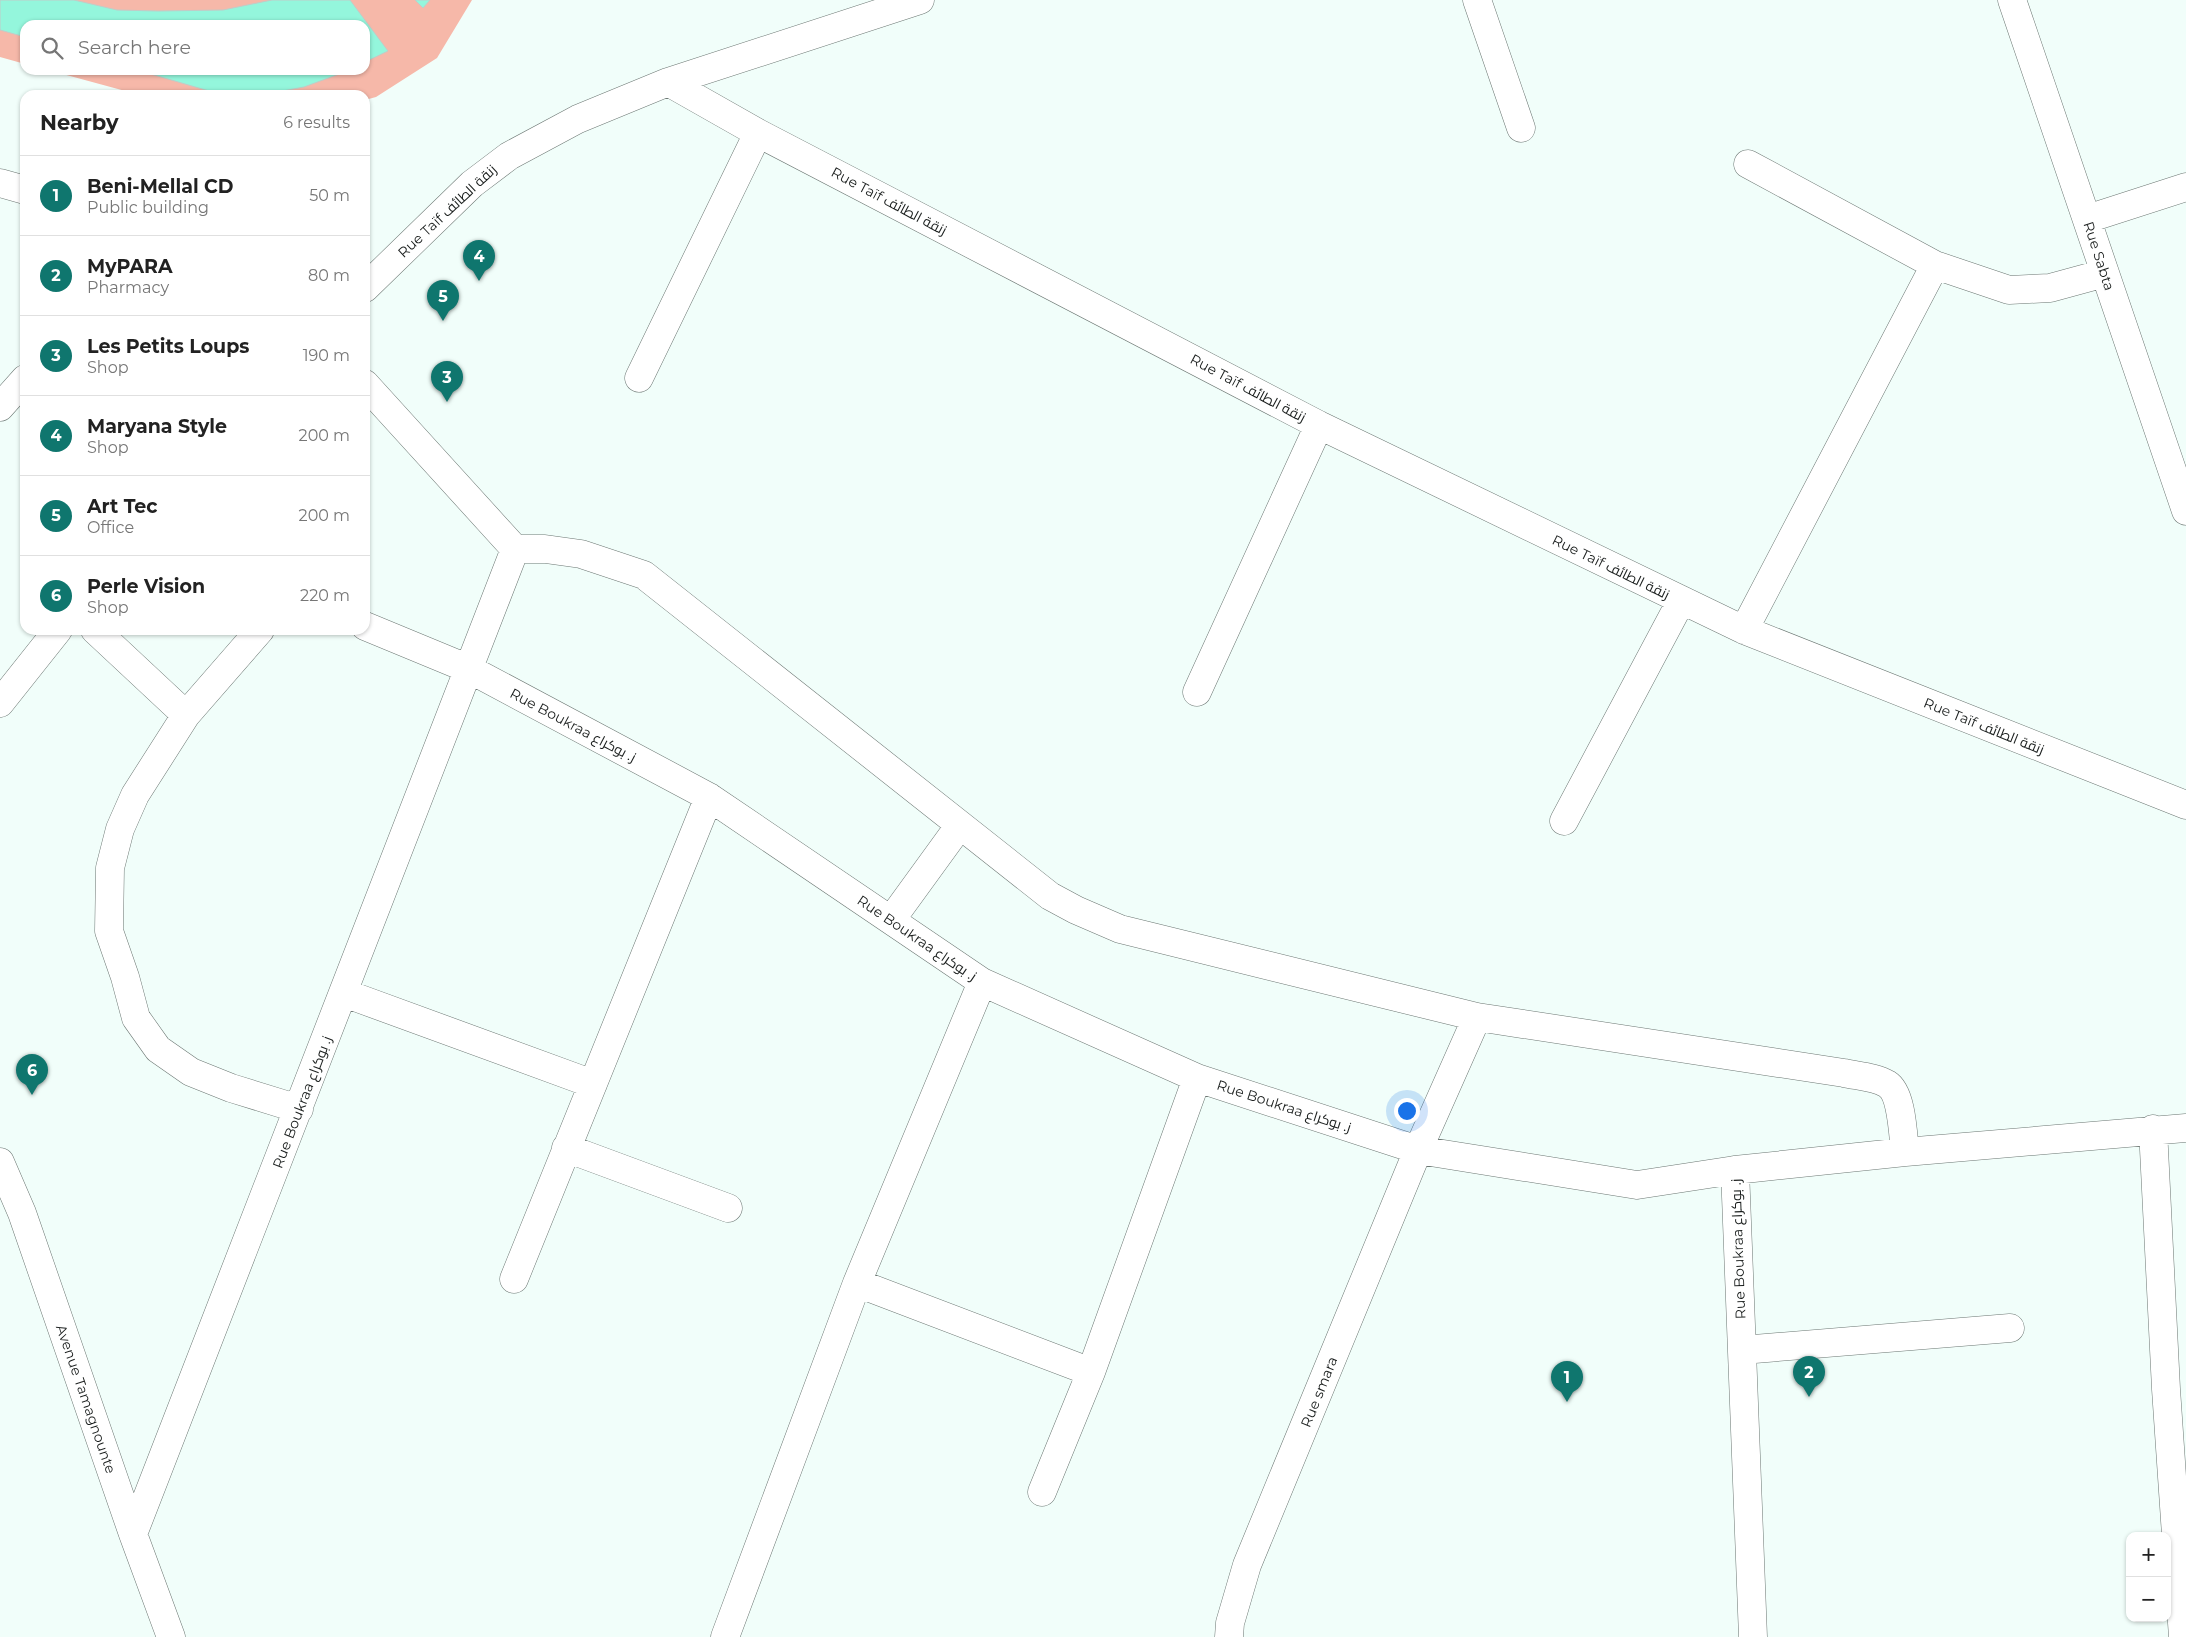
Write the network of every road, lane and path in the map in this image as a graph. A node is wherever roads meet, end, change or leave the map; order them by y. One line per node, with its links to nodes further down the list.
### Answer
1 (920, 0): 4 (street)
2 (1477, 0): 5 (street)
3 (2012, 0): 11 (street, Rue Sabta)
4 (668, 82): 6 (street, Rue Taïf زنقة الطائف); 14 (street, Rue Taïf زنقة الطائف)
5 (1520, 128)
6 (758, 133): 15 (street); 19 (street, Rue Taïf زنقة الطائف)
7 (1748, 164): 12 (street)
8 (0, 183): 10 (street)
9 (2186, 187): 11 (street)
10 (20, 189)
11 (2087, 219): 13 (street, Rue Sabta)
12 (1935, 265): 13 (street); 24 (street)
13 (2105, 273): 20 (street, Rue Sabta)
14 (370, 283)
15 (639, 378)
16 (20, 385): 18 (street)
17 (370, 390): 21 (street)
18 (0, 407)
19 (1319, 425): 22 (street, Rue Taïf زنقة الطائف); 29 (street)
20 (2186, 511)
21 (515, 549): 28 (street, Rue Boukraa ز. بوكراع); 35 (street)
22 (1681, 601): 24 (street, Rue Taïf زنقة الطائف); 34 (street)
23 (370, 628): 28 (street)
24 (1744, 630): 33 (street, Rue Taïf زنقة الطائف)
25 (54, 635): 30 (street)
26 (100, 635): 31 (street)
27 (256, 635): 31 (street)
28 (468, 670): 32 (street, Rue Boukraa ز. بوكراع); 38 (street, Rue Boukraa ز. بوكراع)
29 (1198, 692)
30 (0, 703)
31 (186, 716): 42 (street)
32 (709, 797): 36 (street, Rue Boukraa ز. بوكراع); 41 (street)
33 (2186, 805)
34 (1564, 821)
35 (960, 825): 36 (street); 39 (street)
36 (891, 920): 37 (street, Rue Boukraa ز. بوكراع)
37 (982, 982): 40 (street, Rue Boukraa ز. بوكراع); 53 (street)
38 (344, 993): 41 (street); 42 (street, Rue Boukraa ز. بوكراع)
39 (1477, 1017): 46 (street, Rue smara); 47 (street)
40 (1197, 1078): 46 (street, Rue Boukraa ز. بوكراع); 56 (street)
41 (592, 1084): 45 (street)
42 (299, 1109): 59 (street, Rue Boukraa ز. بوكراع)
43 (2186, 1128): 44 (street)
44 (2153, 1130): 47 (street); 57 (street)
45 (566, 1148): 50 (street); 52 (street)
46 (1418, 1150): 49 (street, Rue Boukraa ز. بوكراع); 62 (street, Rue smara)
47 (1905, 1152): 49 (street)
48 (0, 1162): 51 (street, Avenue Tamagnounte)
49 (1735, 1170): 55 (street, Rue Boukraa ز. بوكراع)
50 (728, 1208)
51 (11, 1217): 59 (street, Avenue Tamagnounte)
52 (514, 1279)
53 (857, 1283): 56 (street); 61 (street)
54 (2010, 1328): 55 (street)
55 (1742, 1350): 63 (street, Rue Boukraa ز. بوكراع)
56 (1091, 1372): 58 (street)
57 (2176, 1397): 64 (street)
58 (1042, 1492)
59 (133, 1534): 60 (street, Avenue Tamagnounte)
60 (171, 1637)
61 (725, 1637)
62 (1228, 1637)
63 (1752, 1637)
64 (2183, 1637)

